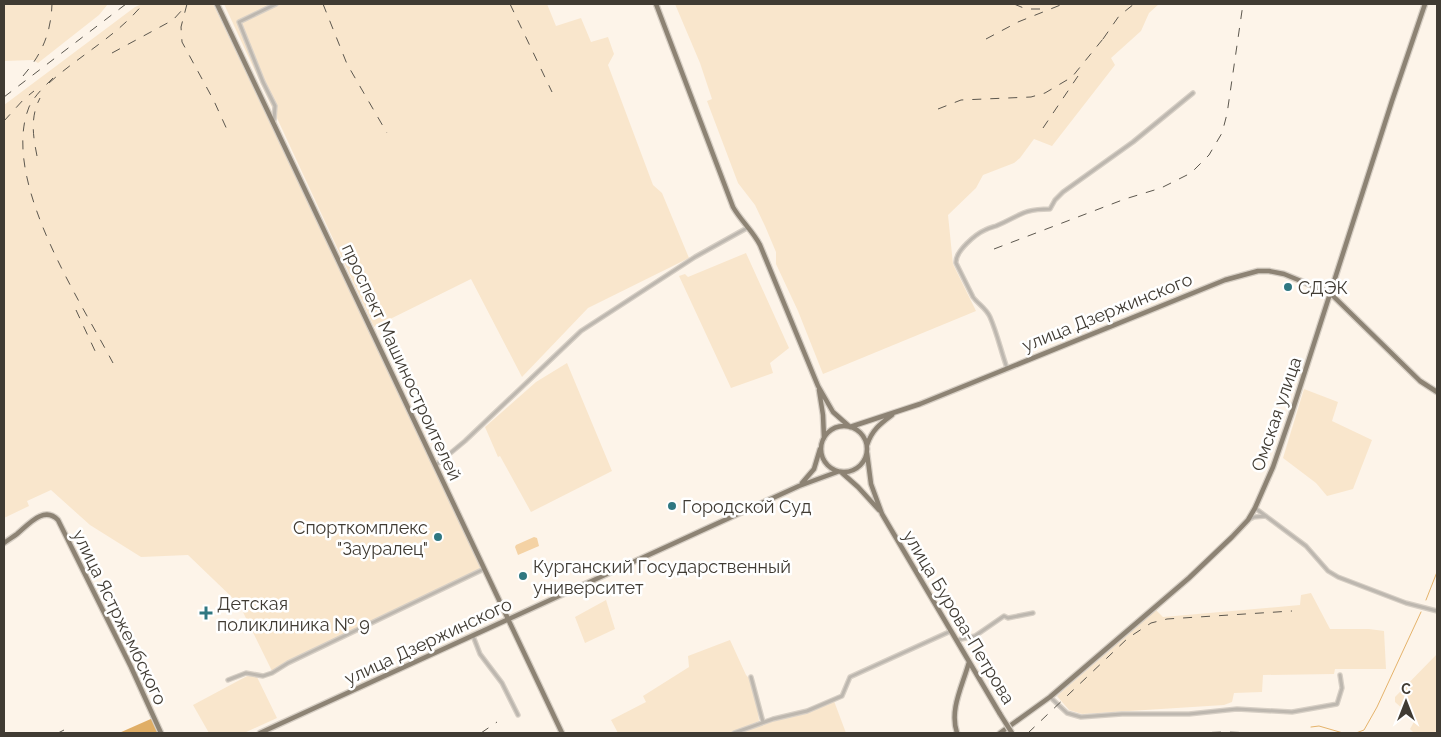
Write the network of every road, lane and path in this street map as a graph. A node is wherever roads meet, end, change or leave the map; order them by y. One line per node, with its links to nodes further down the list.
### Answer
1 (217, 4): 6 (main road, проспект Машиностроителей)
2 (276, 4): 6 (street)
3 (656, 4): 7 (main road)
4 (1425, 4): 8 (main road, Омская улица)
5 (1193, 94): 9 (street)
6 (274, 120): 18 (main road, проспект Машиностроителей)
7 (747, 228): 10 (main road); 18 (street)
8 (1330, 294): 9 (main road, улица Дзержинского); 11 (main road); 21 (main road, Омская улица)
9 (1007, 368): 12 (main road, улица Дзержинского)
10 (818, 386): 13 (main road); 14 (main road)
11 (1437, 392)
12 (897, 412): 13 (main road, улица Дзержинского); 15 (main road, улица Дзержинского)
13 (850, 427): 14 (main road); 15 (main road)
14 (824, 438): 16 (main road)
15 (867, 445): 17 (main road)
16 (821, 446): 19 (main road); 20 (main road, улица Дзержинского)
17 (867, 453): 19 (main road); 22 (main road, улица Бурова-Петрова)
18 (436, 465): 26 (main road, проспект Машиностроителей)
19 (839, 472): 20 (main road, улица Дзержинского); 22 (main road, улица Бурова-Петрова)
20 (799, 486): 29 (main road, улица Дзержинского)
21 (1255, 508): 23 (street); 24 (main road, Омская улица)
22 (882, 514): 30 (main road, улица Бурова-Петрова)
23 (1267, 516): 24 (street); 27 (street)
24 (1248, 520): 39 (main road, Омская улица)
25 (4, 543): 42 (main road, улица Ястржембского)
26 (485, 569): 29 (main road, проспект Машиностроителей); 38 (street)
27 (1437, 611)
28 (1033, 613): 32 (street)
29 (510, 620): 31 (main road, улица Дзержинского); 44 (main road, проспект Машиностроителей)
30 (952, 631): 32 (main road, улица Бурова-Петрова); 41 (street)
31 (473, 636): 40 (street); 43 (main road, улица Дзержинского)
32 (957, 640): 33 (main road, улица Бурова-Петрова)
33 (969, 662): 34 (main road, улица Бурова-Петрова); 37 (main road)
34 (976, 672): 37 (main road); 48 (main road, улица Бурова-Петрова, bridge)
35 (1340, 675): 39 (street)
36 (750, 677): 41 (street)
37 (965, 677): 46 (main road)
38 (228, 680)
39 (1050, 697): 47 (main road, Омская улица)
40 (518, 715)
41 (763, 722): 45 (street)
42 (161, 733)
43 (260, 733)
44 (562, 733)
45 (734, 733)
46 (957, 733)
47 (1000, 733)
48 (1012, 733)

